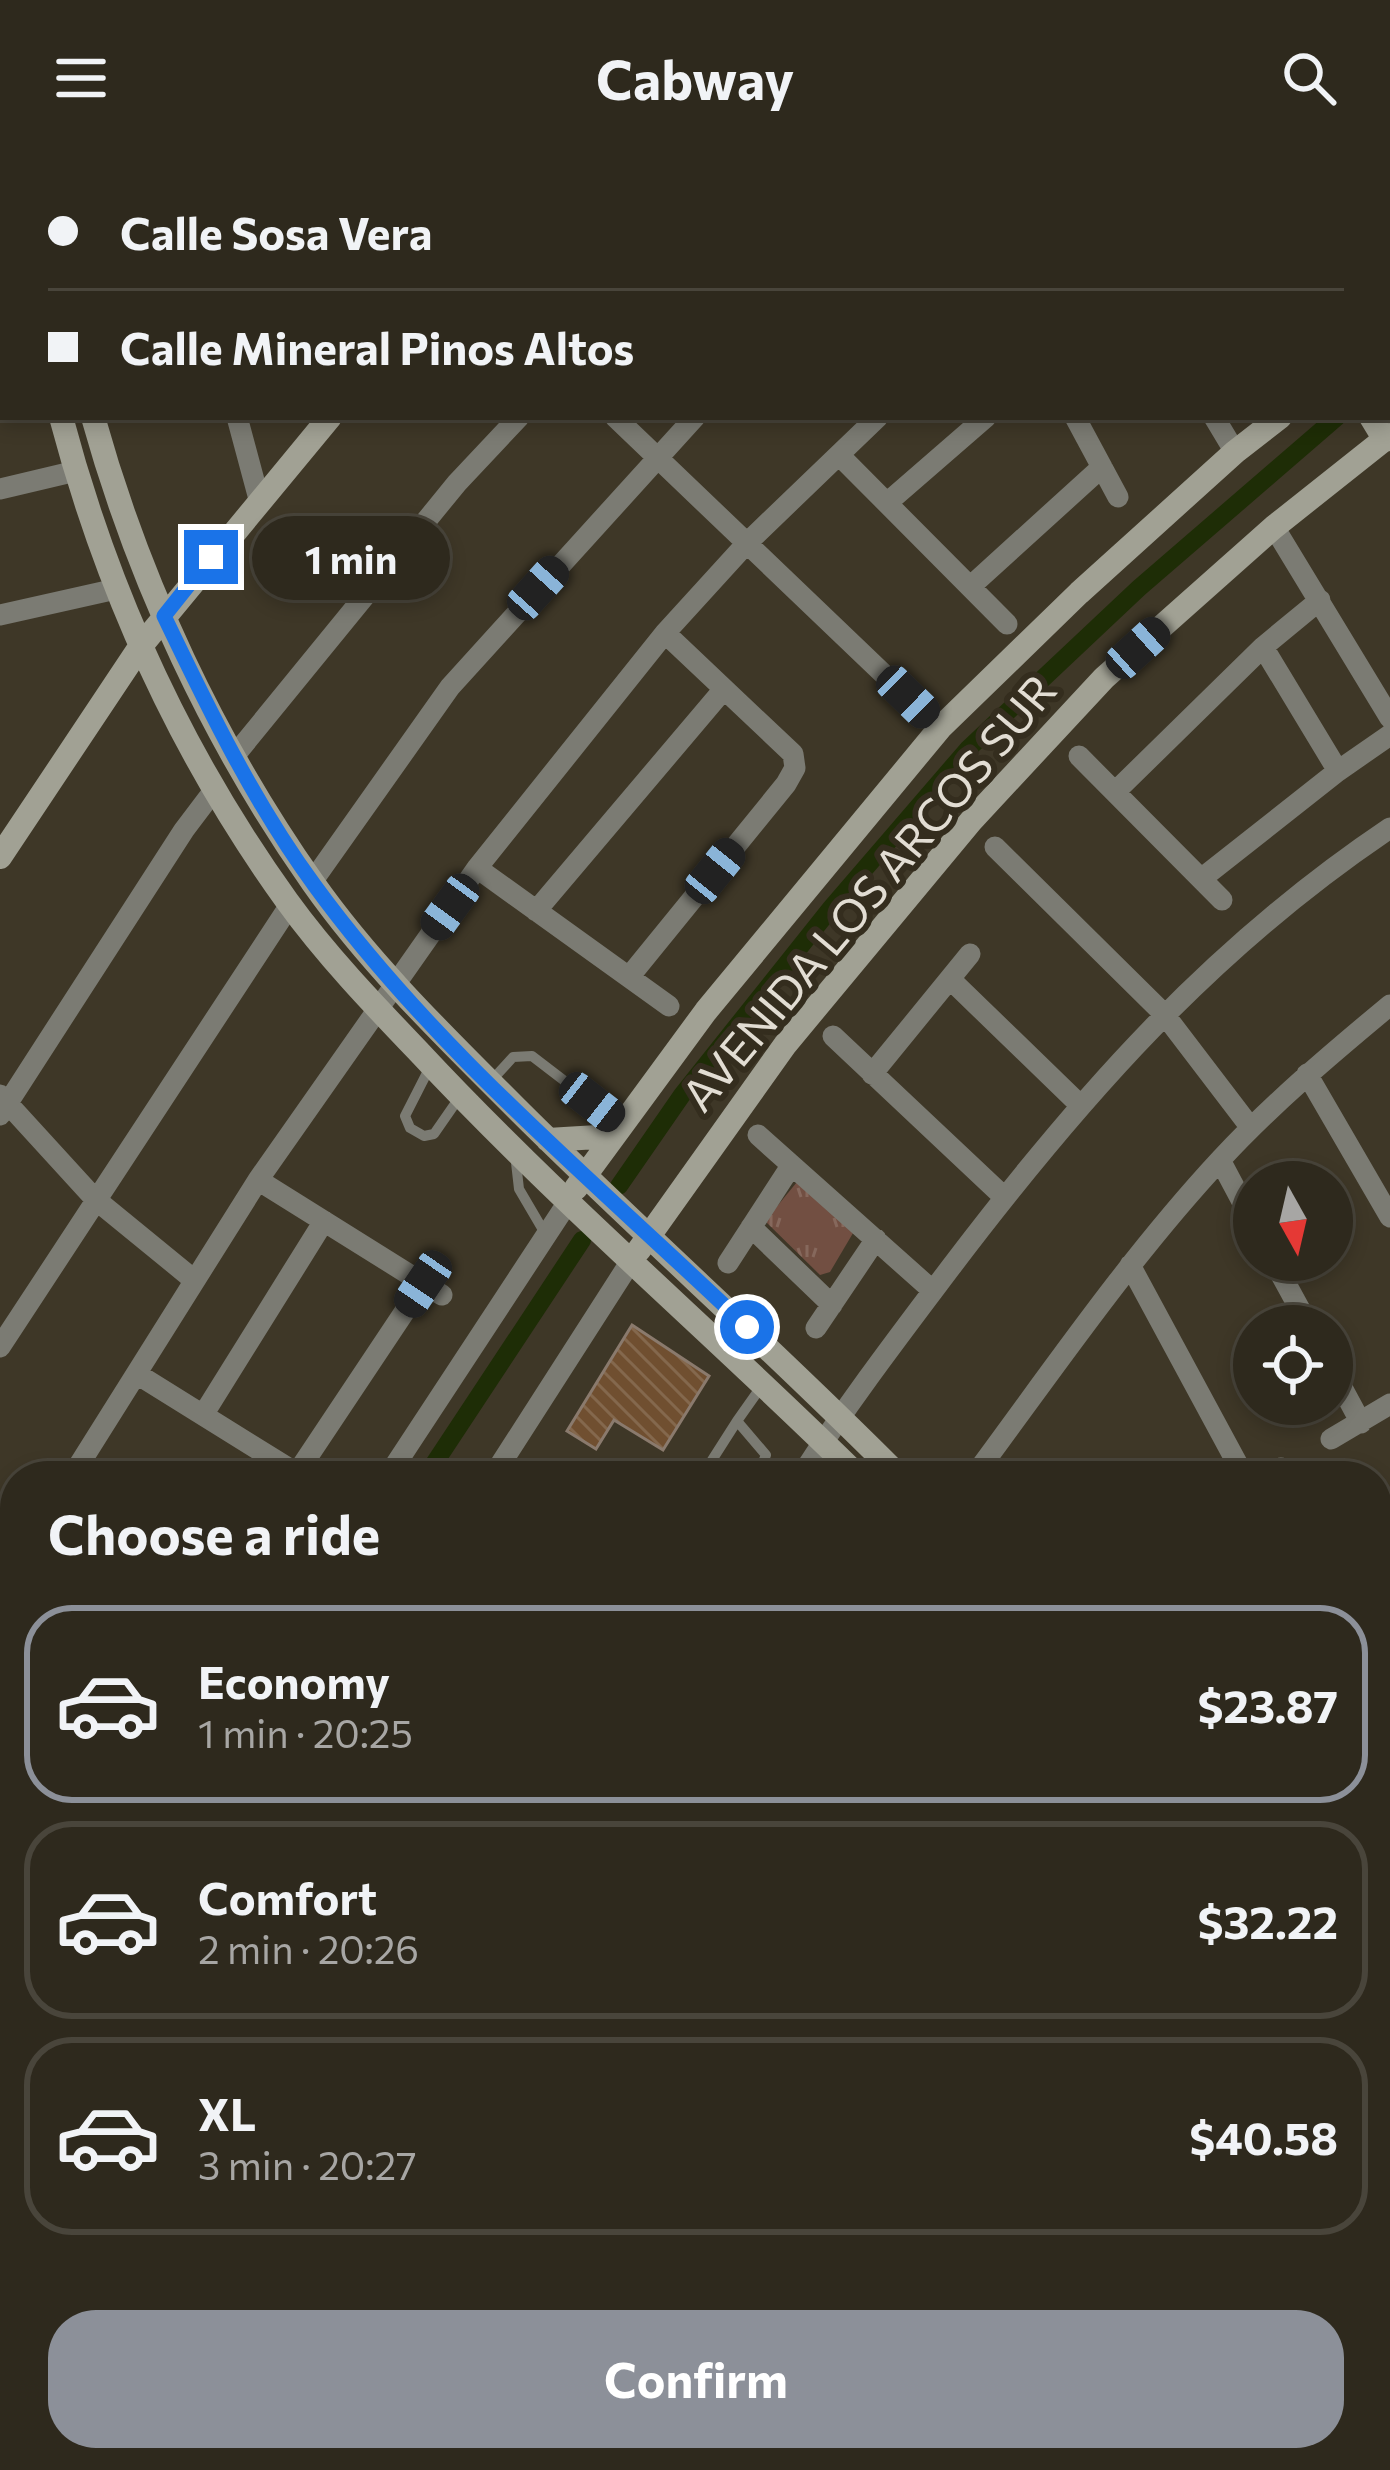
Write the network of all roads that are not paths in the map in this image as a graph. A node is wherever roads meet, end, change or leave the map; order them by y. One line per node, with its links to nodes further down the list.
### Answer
1 (63, 420): 18 (main road)
2 (94, 420): 29 (main road)
3 (238, 420): 21 (street)
4 (327, 420): 21 (main road)
5 (516, 420): 38 (street)
6 (618, 420): 16 (street)
7 (692, 420): 16 (street)
8 (875, 420): 15 (street)
9 (983, 420): 22 (street)
10 (1077, 420): 17 (street)
11 (1216, 420): 14 (street)
12 (1276, 420): 14 (main road, AVENIDA LOS ARCOS SUR)
13 (1382, 432): 23 (main road, AVENIDA LOS ARCOS SUR)
14 (1235, 452): 36 (main road, AVENIDA LOS ARCOS SUR)
15 (839, 455): 22 (street); 24 (street)
16 (656, 456): 24 (street); 48 (street)
17 (1102, 467): 20 (street); 25 (street)
18 (76, 471): 19 (street); 26 (main road)
19 (0, 489)
20 (1118, 497)
21 (259, 499): 29 (main road)
22 (887, 503): 25 (street)
23 (1274, 526): 27 (street); 85 (main road, AVENIDA LOS ARCOS SUR)
24 (747, 543): 31 (street); 36 (street)
25 (971, 586): 30 (street)
26 (116, 589): 28 (street); 32 (main road)
27 (1319, 600): 33 (street); 35 (street)
28 (0, 614)
29 (164, 616): 32 (main road); 38 (main road)
30 (1007, 624)
31 (665, 633): 34 (street); 46 (street)
32 (140, 646): 41 (main road); 45 (main road)
33 (1263, 647): 40 (street); 42 (street)
34 (724, 689): 51 (street); 53 (street)
35 (1390, 718)
36 (940, 728): 69 (main road, AVENIDA LOS ARCOS SUR)
37 (1390, 735): 40 (street)
38 (235, 754): 48 (main road)
39 (1079, 756): 42 (street)
40 (1338, 771): 47 (street)
41 (215, 789): 50 (main road); 66 (street)
42 (1114, 792): 47 (street)
43 (1390, 828): 59 (street)
44 (995, 847): 59 (street)
45 (0, 856)
46 (477, 868): 51 (street); 55 (street)
47 (1201, 879): 49 (street)
48 (312, 882): 55 (main road)
49 (1222, 900)
50 (290, 905): 58 (main road); 79 (street)
51 (536, 911): 53 (street)
52 (970, 954): 54 (street)
53 (628, 977): 57 (street)
54 (950, 979): 62 (street); 67 (street)
55 (395, 983): 58 (street); 64 (main road)
56 (1390, 1005): 63 (street)
57 (669, 1006)
58 (377, 1007): 61 (main road); 76 (street)
59 (1164, 1014): 67 (street); 68 (street)
60 (833, 1036): 62 (street)
61 (430, 1065): 65 (main road); 65 (lane)
62 (872, 1074): 78 (street)
63 (1307, 1074): 68 (street); 81 (street)
64 (490, 1082): 69 (lane); 71 (main road)
65 (460, 1096): 72 (main road)
66 (2, 1104): 79 (street)
67 (1078, 1104): 78 (street)
68 (1252, 1128): 73 (street)
69 (618, 1130): 71 (main road); 75 (main road, AVENIDA LOS ARCOS SUR)
70 (758, 1135): 74 (street)
71 (548, 1140): 75 (main road)
72 (516, 1151): 80 (main road); 84 (lane)
73 (1220, 1160): 77 (street); 89 (street)
74 (791, 1166): 83 (street); 86 (street)
75 (584, 1176): 80 (main road, AVENIDA LOS ARCOS SUR); 85 (main road)
76 (258, 1180): 82 (street); 90 (street)
77 (1233, 1184)
78 (1004, 1197): 91 (street)
79 (95, 1199): 90 (street); 94 (street)
80 (568, 1202): 84 (street, AVENIDA LOS ARCOS SUR); 87 (main road)
81 (1390, 1217)
82 (324, 1220): 99 (street); 107 (street)
83 (751, 1227): 88 (street); 92 (street)
84 (546, 1235): 108 (street, AVENIDA LOS ARCOS SUR)
85 (648, 1236): 87 (main road, AVENIDA LOS ARCOS SUR); 100 (main road)
86 (876, 1240): 91 (street); 92 (street)
87 (631, 1261): 96 (main road); 109 (street, AVENIDA LOS ARCOS SUR)
88 (728, 1263)
89 (1130, 1264): 115 (street); 116 (street)
90 (194, 1280): 95 (street)
91 (933, 1291): 100 (street)
92 (832, 1305): 93 (street)
93 (816, 1328)
94 (0, 1348)
95 (137, 1374): 99 (street); 105 (street)
96 (762, 1384): 101 (lane); 104 (main road)
97 (1390, 1404): 102 (street)
98 (1353, 1408): 102 (street)
99 (203, 1415): 106 (street)
100 (840, 1416): 104 (street); 114 (main road)
101 (736, 1421): 110 (lane); 111 (lane)
102 (1361, 1423): 103 (street)
103 (1331, 1439)
104 (823, 1442): 112 (street); 113 (main road)
105 (82, 1461)
106 (277, 1461)
107 (309, 1461)
108 (398, 1461)
109 (503, 1461)
110 (711, 1461)
111 (763, 1461)
112 (811, 1461)
113 (843, 1461)
114 (884, 1461)
115 (985, 1461)
116 (1236, 1461)

